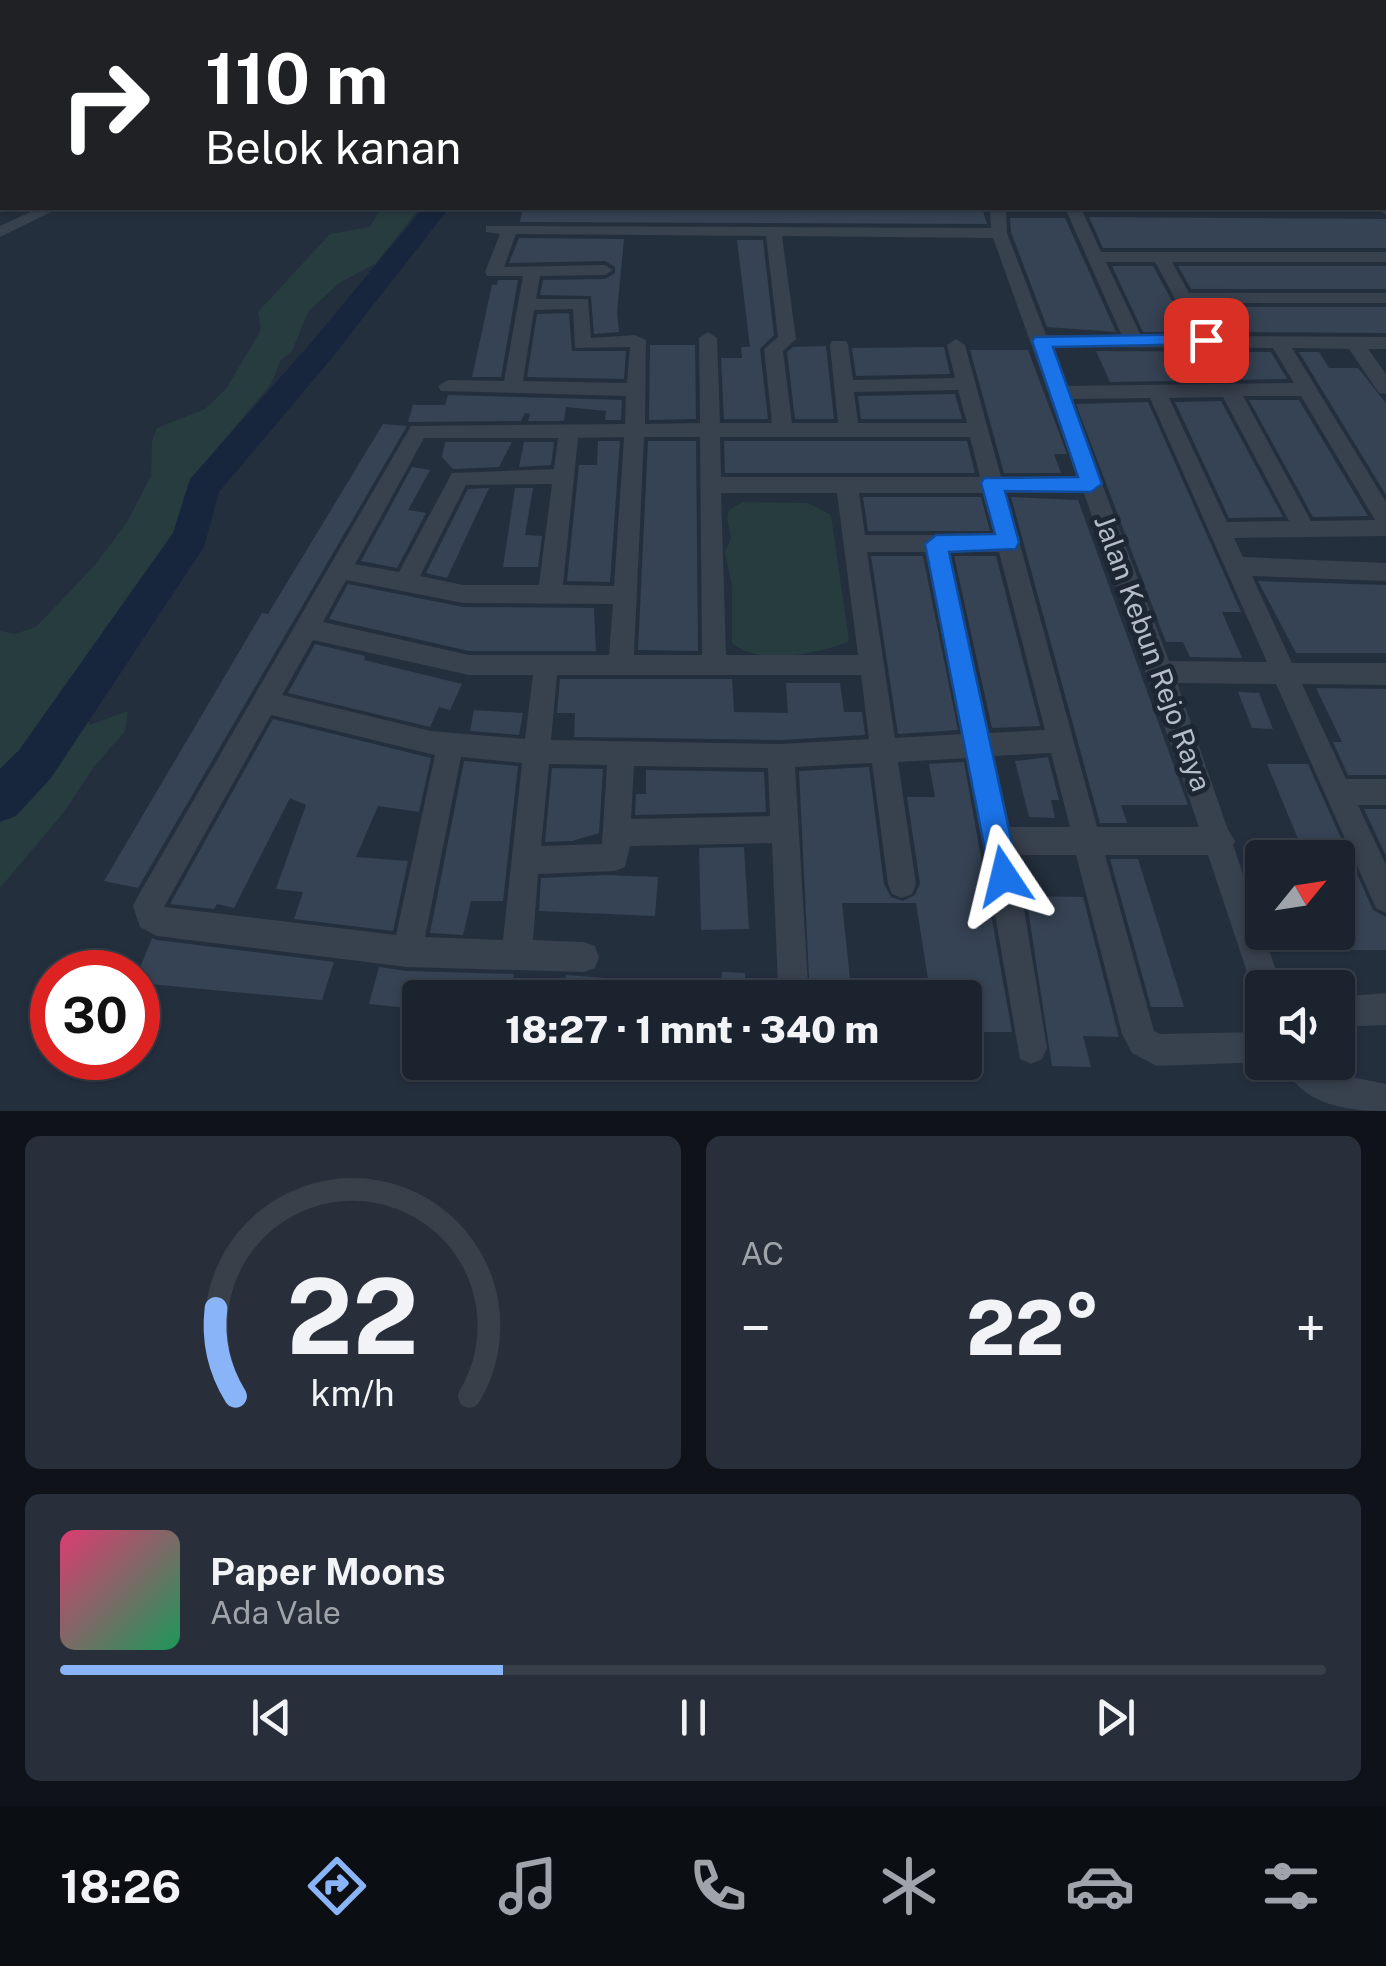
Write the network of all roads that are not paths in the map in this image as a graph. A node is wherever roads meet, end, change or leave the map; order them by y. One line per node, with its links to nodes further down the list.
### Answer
1 (48, 210): 8 (street)
2 (707, 210): 6 (street)
3 (766, 210): 7 (street)
4 (998, 210): 9 (street, Jalan Kebun Rejo Raya)
5 (1074, 210): 10 (street)
6 (709, 230): 7 (street); 15 (street)
7 (769, 231): 9 (street); 40 (street)
8 (0, 232)
9 (1000, 233): 21 (street, Jalan Kebun Rejo Raya)
10 (1094, 257): 11 (street); 22 (street)
11 (1161, 258): 12 (street); 17 (street)
12 (1359, 258): 13 (street); 16 (street)
13 (1386, 258)
14 (605, 270): 15 (street)
15 (532, 271): 18 (street)
16 (1386, 294): 17 (street)
17 (1184, 298): 20 (street)
18 (526, 305): 30 (street); 34 (street)
19 (708, 338): 39 (street)
20 (1206, 340): 22 (street); 23 (street)
21 (1042, 341): 22 (street); 37 (street, Jalan Kebun Rejo Raya)
22 (1134, 341)
23 (1279, 342): 25 (street); 33 (street)
24 (1386, 343): 25 (street)
25 (1356, 344): 32 (street)
26 (839, 345): 31 (street)
27 (956, 345): 28 (street)
28 (965, 384): 31 (street); 42 (street)
29 (448, 386): 30 (street)
30 (513, 386): 34 (street)
31 (845, 386): 41 (street)
32 (1386, 388)
33 (1307, 389): 35 (street); 49 (street)
34 (636, 390): 43 (street)
35 (1230, 391): 36 (street); 50 (street)
36 (1156, 392): 37 (street); 52 (street)
37 (1061, 393): 46 (street, Jalan Kebun Rejo Raya)
38 (570, 430): 43 (street); 44 (street); 57 (street)
39 (707, 430): 40 (street); 43 (street); 47 (street)
40 (782, 430): 41 (street)
41 (849, 430): 42 (street)
42 (977, 430): 45 (street)
43 (634, 432): 61 (street)
44 (564, 476): 59 (street); 60 (street)
45 (992, 483): 46 (street); 48 (street); 53 (street)
46 (1091, 484): 67 (street, Jalan Kebun Rejo Raya)
47 (709, 485): 48 (street); 64 (street)
48 (848, 486): 54 (street)
49 (1386, 520)
50 (1304, 528): 51 (street); 52 (street)
51 (1386, 528)
52 (1218, 530): 56 (street)
53 (1008, 542): 55 (street); 71 (street)
54 (853, 544): 55 (street); 63 (street)
55 (936, 544): 73 (street)
56 (1233, 566): 58 (street); 68 (street)
57 (340, 570): 59 (street); 62 (street)
58 (1386, 572)
59 (406, 581): 60 (street)
60 (550, 594): 61 (street)
61 (625, 595): 65 (street)
62 (305, 628): 66 (street); 70 (street)
63 (872, 664): 64 (street); 75 (street)
64 (714, 665): 65 (street)
65 (621, 666): 66 (street)
66 (546, 667): 74 (street)
67 (1161, 672): 68 (street); 84 (street, Jalan Kebun Rejo Raya)
68 (1282, 674): 69 (street); 78 (street)
69 (1386, 674)
70 (264, 702): 72 (street); 88 (street)
71 (1062, 741): 73 (street); 82 (street)
72 (450, 746): 74 (street); 88 (street)
73 (980, 747): 75 (street); 83 (street)
74 (538, 752): 76 (street); 85 (street)
75 (884, 753): 77 (street); 86 (street)
76 (621, 755): 77 (street); 81 (street)
77 (781, 756): 80 (street)
78 (1336, 792): 79 (street); 87 (street)
79 (1386, 792)
80 (787, 828): 81 (street); 92 (street)
81 (616, 833): 85 (street)
82 (1086, 840): 83 (street); 84 (street); 96 (street)
83 (999, 841): 95 (street)
84 (1221, 841): 91 (street, Jalan Kebun Rejo Raya)
85 (524, 861): 89 (street)
86 (902, 884)
87 (1386, 898)
88 (407, 952): 89 (street)
89 (517, 952): 90 (street)
90 (584, 957)
91 (1261, 970)
92 (794, 980)
93 (1386, 1009): 94 (street)
94 (1355, 1011)
95 (1031, 1048)
96 (1245, 1048)
97 (1314, 1080): 98 (street)
98 (1386, 1101)

